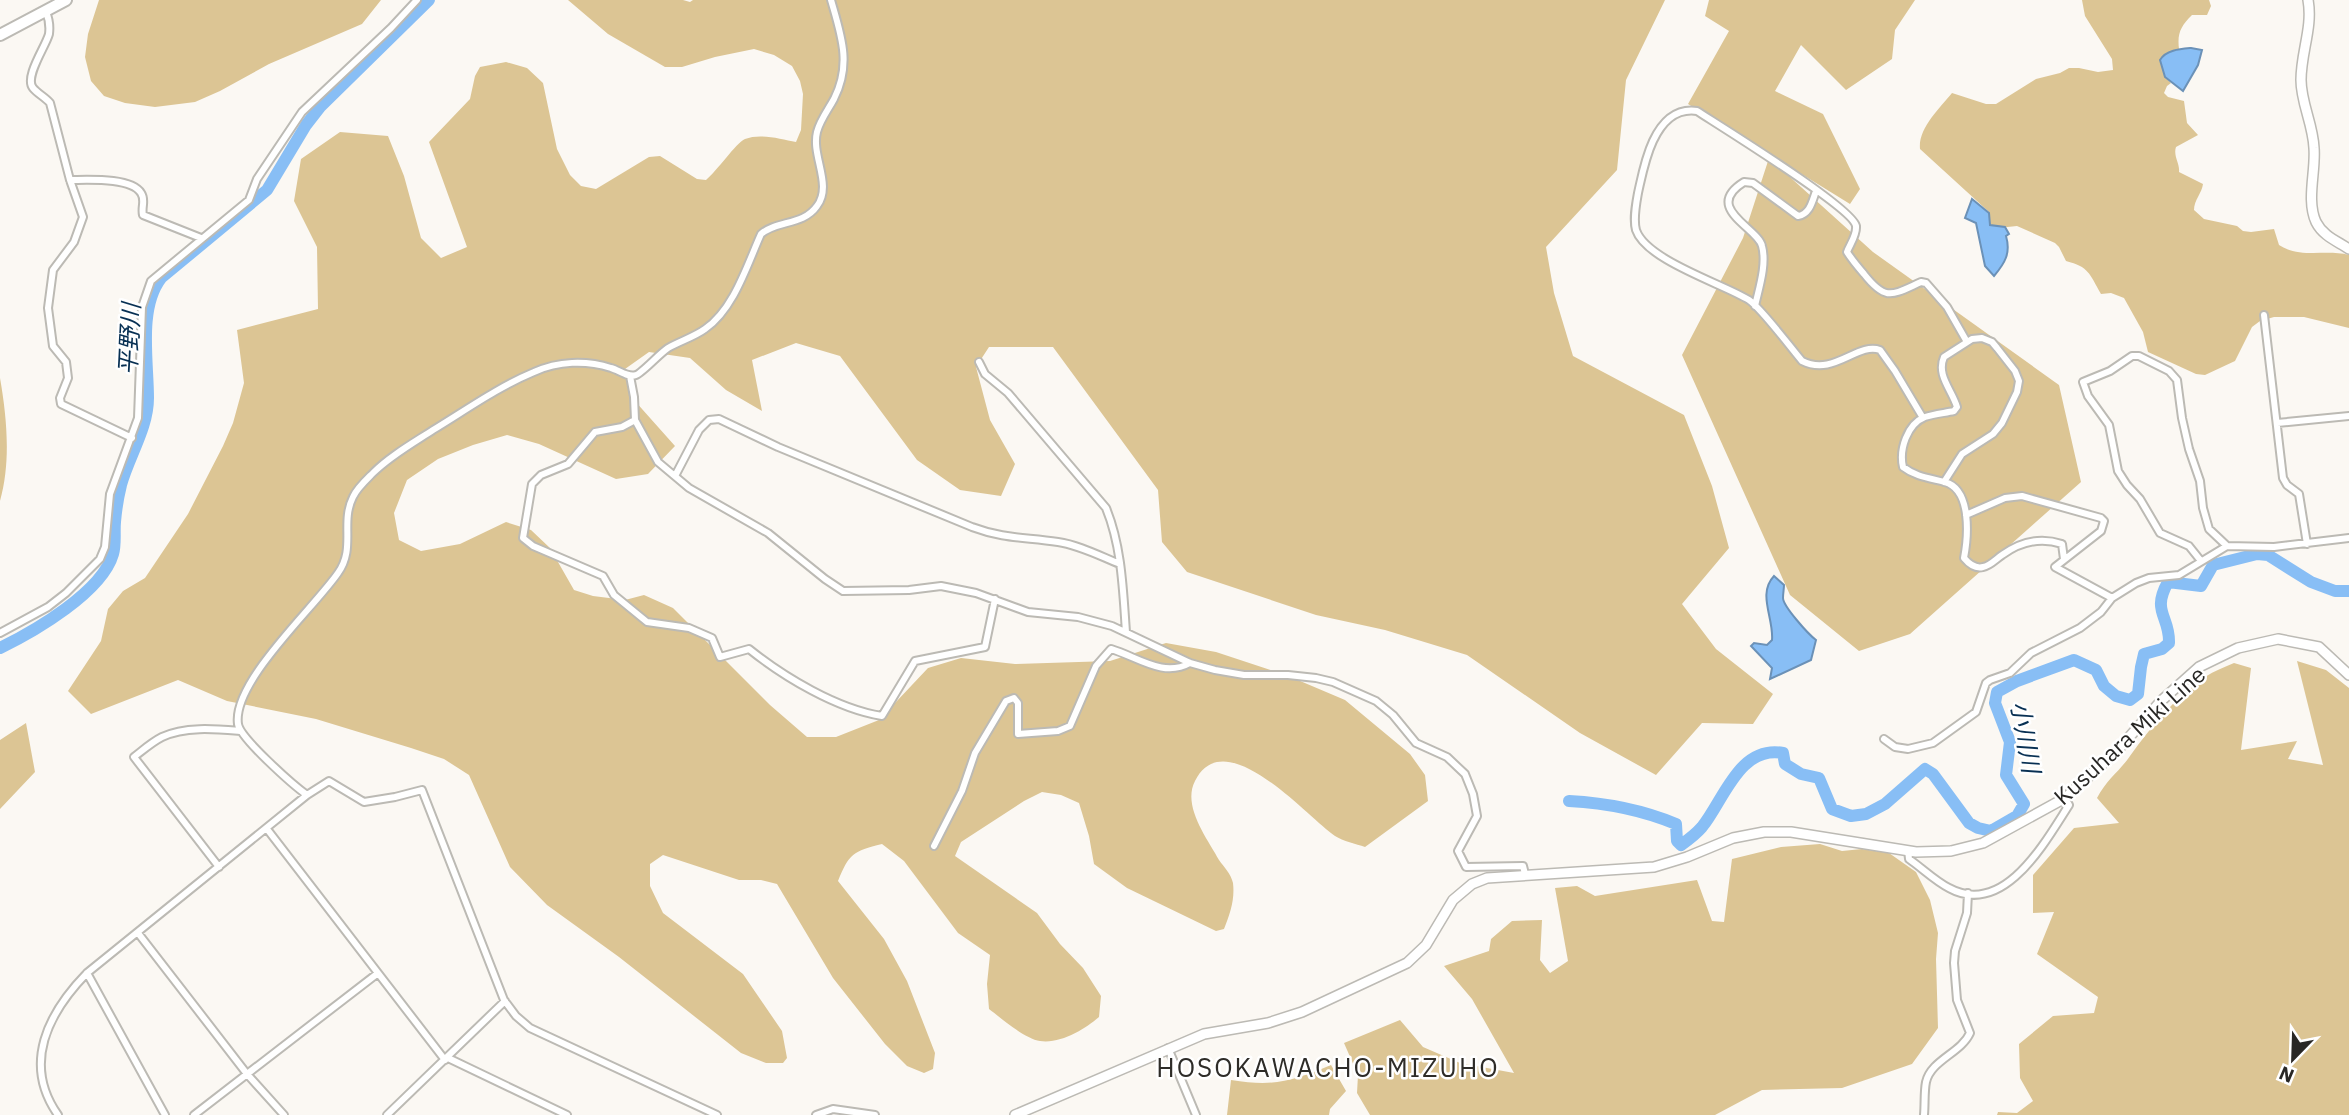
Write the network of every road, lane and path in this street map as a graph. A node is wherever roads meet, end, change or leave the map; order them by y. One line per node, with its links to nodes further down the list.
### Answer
1 (417, 0): 9 (street)
2 (831, 0): 15 (street)
3 (2308, 0): 10 (main road)
4 (60, 2): 5 (highway)
5 (46, 12): 6 (highway); 7 (street)
6 (0, 35)
7 (70, 180): 9 (street); 20 (street)
8 (1816, 191): 11 (street); 11 (street); 13 (street)
9 (201, 238): 20 (street)
10 (2349, 248)
11 (1755, 306): 17 (street)
12 (2264, 315): 19 (street)
13 (1967, 342): 17 (street); 22 (street)
14 (979, 362): 29 (street)
15 (630, 376): 18 (street); 36 (street)
16 (2349, 416): 19 (street)
17 (1923, 418): 22 (street)
18 (635, 420): 21 (street); 31 (street)
19 (2277, 423): 25 (street)
20 (132, 438): 33 (street)
21 (675, 476): 29 (street); 31 (street)
22 (1944, 482): 23 (street)
23 (1966, 515): 27 (street); 27 (street)
24 (2349, 538): 25 (street)
25 (2307, 544): 26 (street)
26 (2227, 546): 28 (street); 28 (street)
27 (2064, 559): 30 (street)
28 (2201, 561): 30 (street)
29 (1120, 564): 32 (street)
30 (2112, 598): 37 (street)
31 (995, 599): 32 (street)
32 (1126, 632): 34 (street)
33 (0, 634)
34 (1190, 663): 41 (street); 44 (street)
35 (2349, 675): 39 (main road, Kusuhara Miki Line)
36 (240, 731): 38 (street); 43 (street)
37 (1884, 739)
38 (307, 796): 40 (street); 49 (street)
39 (2065, 798): 42 (main road, Kusuhara Miki Line); 45 (street)
40 (267, 829): 43 (street); 48 (street)
41 (934, 846)
42 (1908, 850): 44 (main road, Kusuhara Miki Line); 45 (street)
43 (219, 867): 46 (street)
44 (1525, 874): 50 (main road, Kusuhara Miki Line)
45 (1968, 893): 64 (street)
46 (138, 933): 47 (street); 52 (street)
47 (87, 973): 53 (street); 54 (street)
48 (378, 974): 51 (street); 52 (street)
49 (505, 1001): 51 (street); 59 (street)
50 (1168, 1048): 62 (main road, Kusuhara Miki Line); 63 (street)
51 (447, 1059): 57 (street); 58 (street)
52 (247, 1074): 55 (street); 56 (street)
53 (58, 1115)
54 (165, 1115)
55 (194, 1115)
56 (284, 1115)
57 (387, 1115)
58 (567, 1115)
59 (717, 1115)
60 (816, 1115): 61 (street)
61 (875, 1115)
62 (1015, 1115)
63 (1195, 1115)
64 (1924, 1115)

